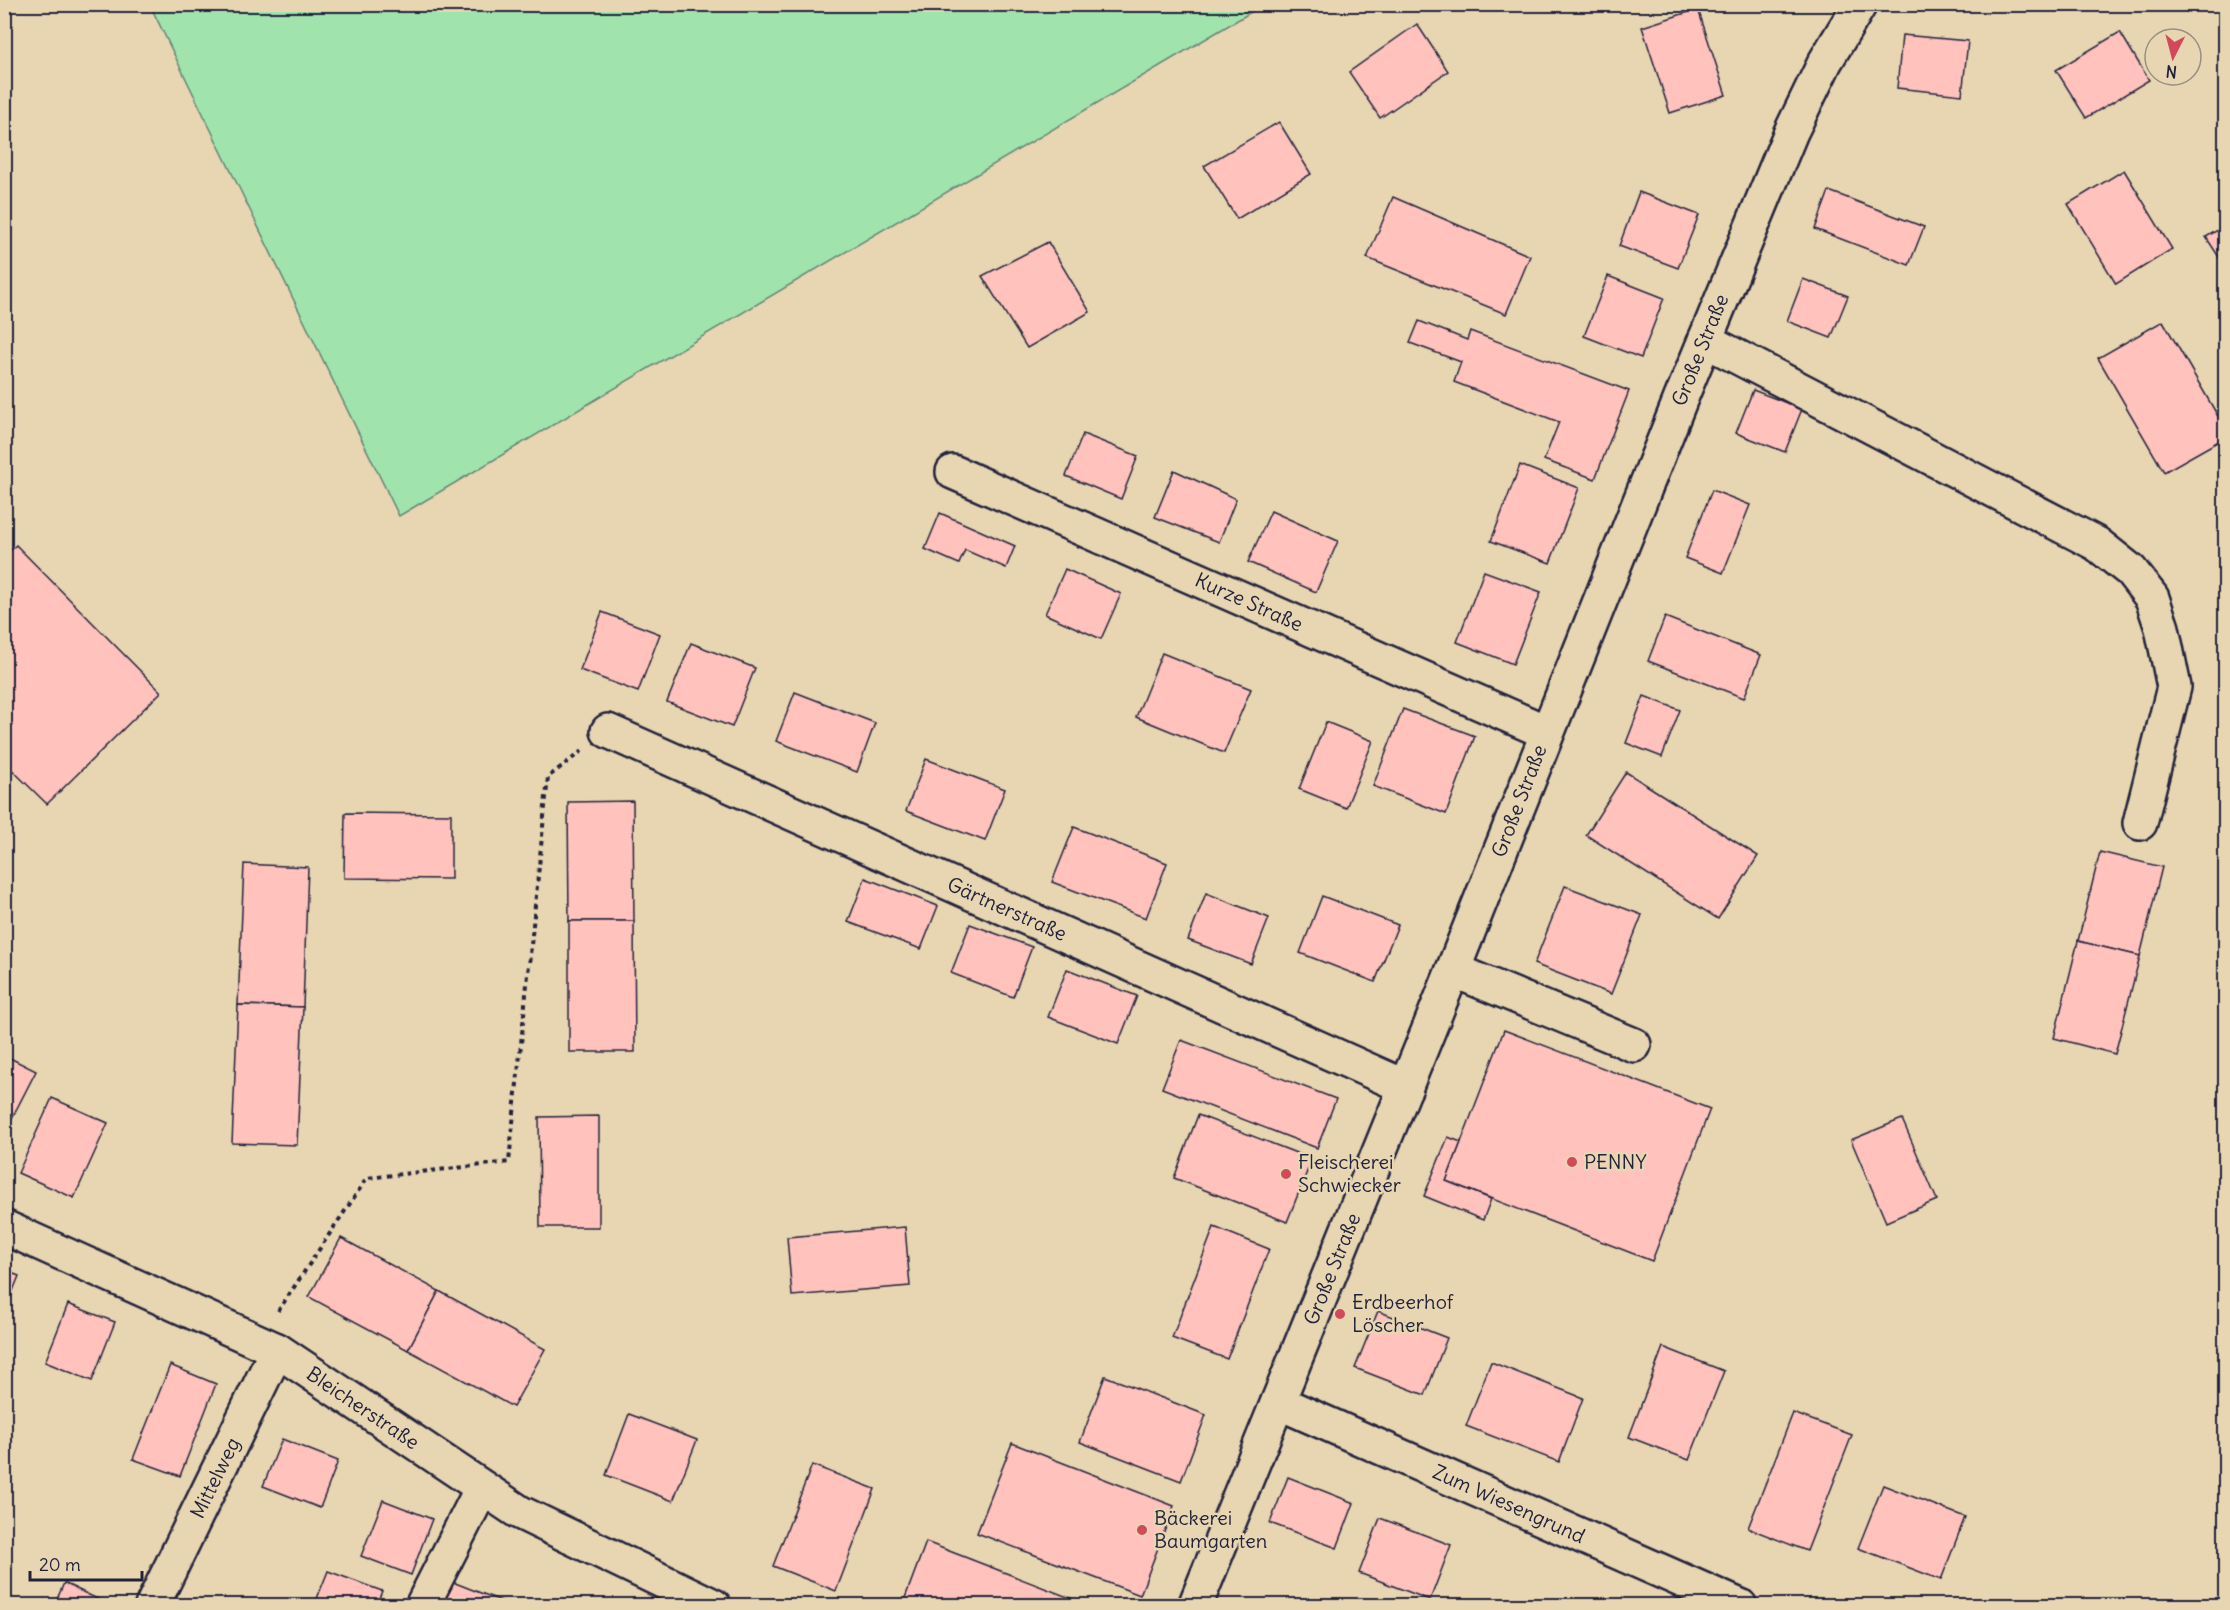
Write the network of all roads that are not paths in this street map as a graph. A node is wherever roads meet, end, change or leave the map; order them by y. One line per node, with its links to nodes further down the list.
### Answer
1 (1860, 4): 2 (street, Große Straße)
2 (1705, 340): 5 (street, Große Straße); 6 (street)
3 (952, 472): 5 (street, Kurze Straße)
4 (608, 731): 9 (street, Gärtnerstraße)
5 (1546, 732): 7 (street, Große Straße)
6 (2140, 823)
7 (1453, 970): 8 (street); 9 (street, Große Straße)
8 (1634, 1045)
9 (1406, 1087): 12 (street, Große Straße)
10 (4, 1227): 11 (street, Bleicherstraße)
11 (267, 1346): 13 (street, Bleicherstraße); 14 (street, Mittelweg)
12 (1278, 1402): 17 (street, Große Straße); 18 (street, Zum Wiesengrund)
13 (482, 1488): 15 (street); 16 (street, Bleicherstraße)
14 (152, 1605)
15 (422, 1605)
16 (714, 1605)
17 (1195, 1605)
18 (1740, 1605)

